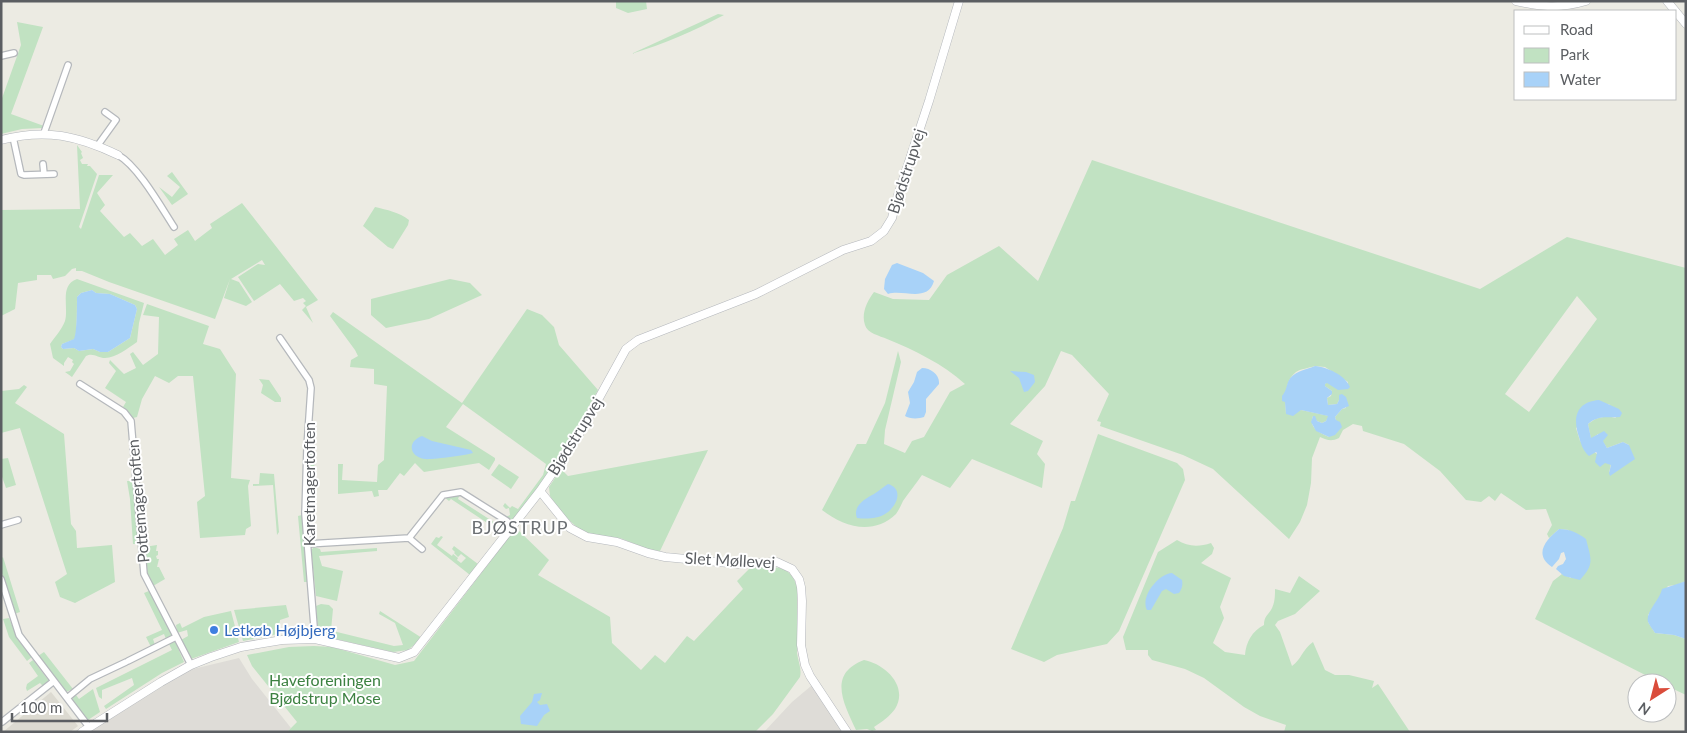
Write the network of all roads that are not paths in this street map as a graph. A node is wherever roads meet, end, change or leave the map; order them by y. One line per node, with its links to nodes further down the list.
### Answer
1 (959, 1): 21 (street, Bjødstrupvej)
2 (1516, 1): 3 (street)
3 (1586, 1)
4 (1677, 12): 5 (street)
5 (1686, 24)
6 (14, 53): 7 (street)
7 (1, 56)
8 (68, 65): 10 (street)
9 (105, 112): 13 (street)
10 (44, 133): 11 (street); 13 (street)
11 (12, 137): 12 (street); 16 (street)
12 (1, 140)
13 (98, 145): 14 (street)
14 (118, 155): 18 (street)
15 (43, 164): 16 (street)
16 (44, 174): 17 (street)
17 (54, 174)
18 (174, 226)
19 (280, 338): 26 (street, Karetmagertoften)
20 (80, 384): 29 (street, Pottemagertoften)
21 (540, 491): 30 (street, Bjødstrupvej); 37 (street, Slet Møllevej)
22 (18, 520): 24 (street)
23 (507, 521): 25 (street)
24 (1, 525)
25 (409, 538): 26 (street); 27 (street)
26 (307, 544): 30 (street, Karetmagertoften)
27 (422, 549)
28 (1, 579): 32 (street)
29 (176, 637): 31 (street, Pottemagertoften); 33 (street)
30 (315, 639): 31 (street, Bjødstrupvej)
31 (191, 666): 35 (street, Bjødstrupvej)
32 (54, 681): 33 (street); 34 (street)
33 (67, 698): 35 (street)
34 (2, 722)
35 (89, 727): 36 (street, Bjødstrupvej)
36 (82, 732)
37 (847, 732)

